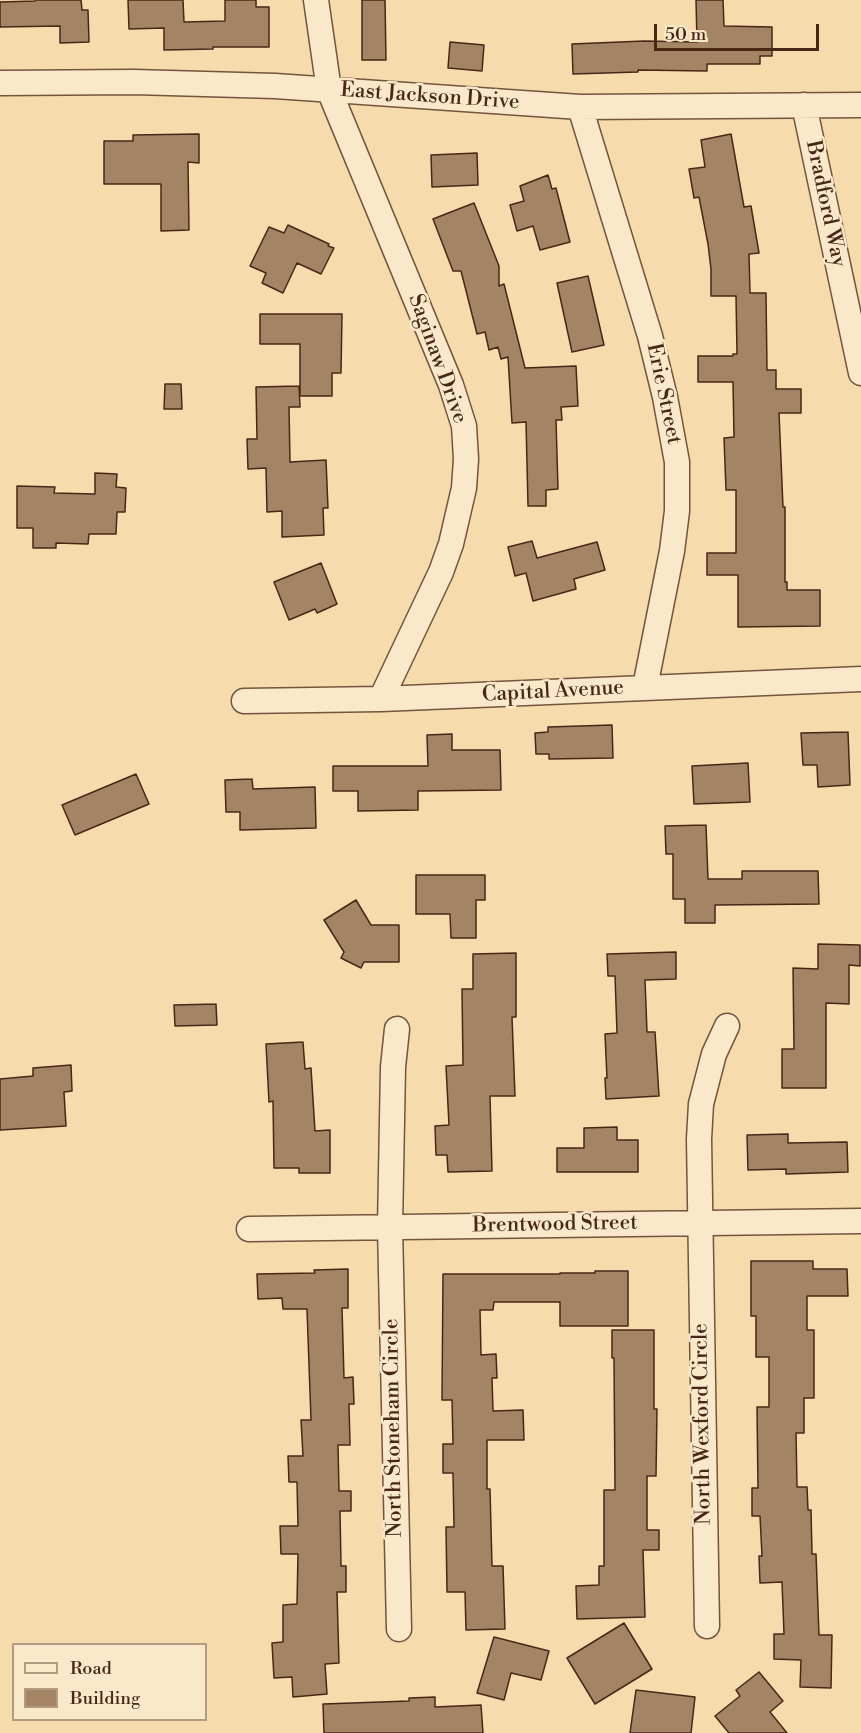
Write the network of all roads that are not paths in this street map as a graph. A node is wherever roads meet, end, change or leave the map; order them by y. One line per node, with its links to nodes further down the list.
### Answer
1 (316, 0): 3 (street, Saginaw Drive)
2 (0, 82): 3 (street, East Jackson Drive)
3 (329, 90): 6 (street, East Jackson Drive); 10 (street, Saginaw Drive)
4 (804, 105): 5 (street, East Jackson Drive); 6 (street, East Jackson Drive); 7 (street, Bradford Way)
5 (861, 105)
6 (580, 107): 9 (street, Erie Street)
7 (861, 373)
8 (861, 679): 9 (street, Capital Avenue)
9 (645, 687): 10 (street, Capital Avenue)
10 (381, 699): 11 (street, Capital Avenue)
11 (244, 701)
12 (727, 1026): 15 (street, North Wexford Circle)
13 (397, 1029): 16 (street, North Stoneham Circle)
14 (861, 1221): 15 (street, Brentwood Street)
15 (699, 1223): 16 (street, Brentwood Street); 18 (street, North Wexford Circle)
16 (390, 1227): 17 (street, Brentwood Street); 19 (street, North Stoneham Circle)
17 (249, 1229)
18 (707, 1626)
19 (399, 1629)

